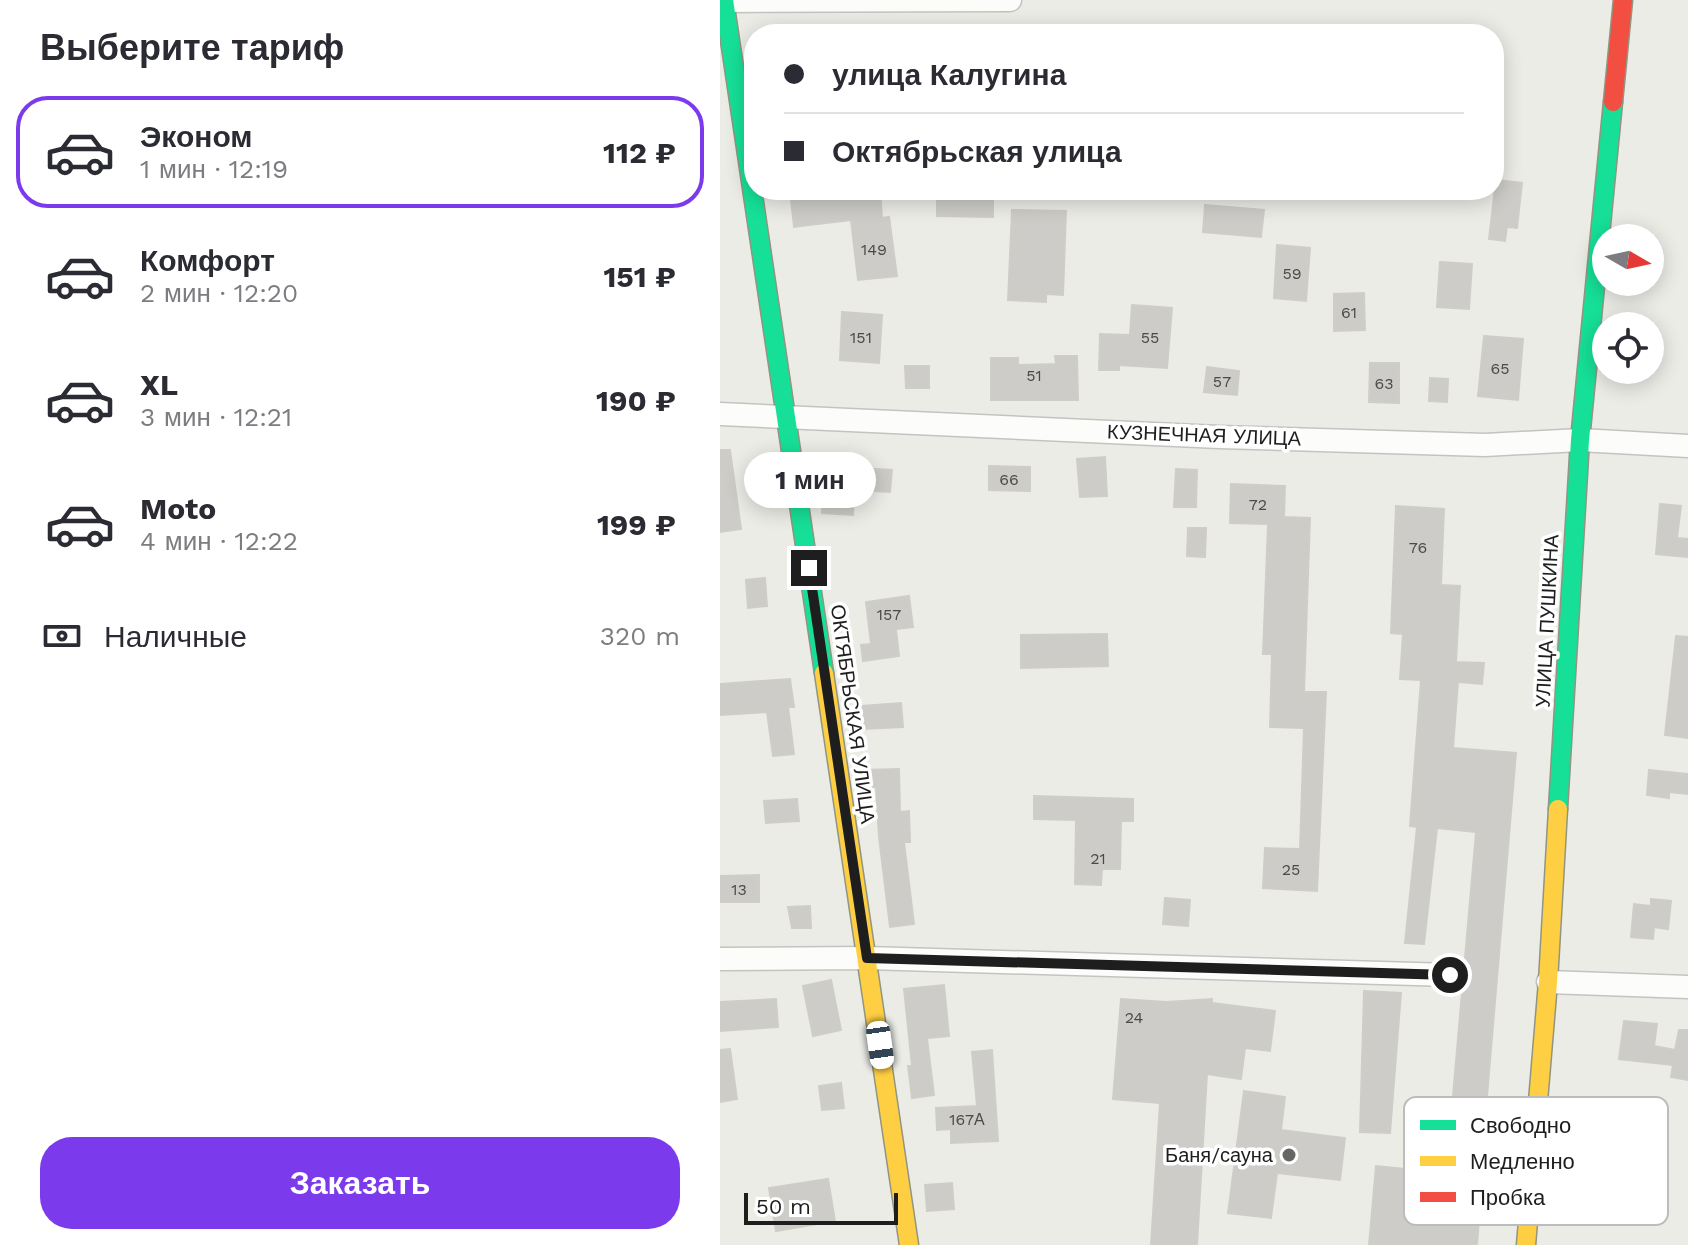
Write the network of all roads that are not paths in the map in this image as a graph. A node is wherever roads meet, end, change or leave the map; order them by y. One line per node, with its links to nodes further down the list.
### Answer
1 (1010, 0): 3 (street)
2 (1623, 0): 8 (street, УЛИЦА ПУШКИНА)
3 (723, 1): 4 (street, ОКТЯБРЬСКАЯ УЛИЦА)
4 (744, 138)
5 (754, 200): 7 (street, ОКТЯБРЬСКАЯ УЛИЦА)
6 (720, 414): 7 (street, КУЗНЕЧНАЯ УЛИЦА)
7 (787, 418): 8 (street, КУЗНЕЧНАЯ УЛИЦА); 10 (street, ОКТЯБРЬСКАЯ УЛИЦА)
8 (1580, 440): 9 (street, КУЗНЕЧНАЯ УЛИЦА); 13 (street, УЛИЦА ПУШКИНА)
9 (1688, 446)
10 (867, 958): 11 (street); 12 (street); 17 (street, ОКТЯБРЬСКАЯ УЛИЦА)
11 (720, 959)
12 (1450, 975)
13 (1548, 982): 14 (street); 15 (street, УЛИЦА ПУШКИНА)
14 (1688, 987)
15 (1538, 1097)
16 (1528, 1225): 18 (street, УЛИЦА ПУШКИНА)
17 (909, 1245)
18 (1526, 1245)

